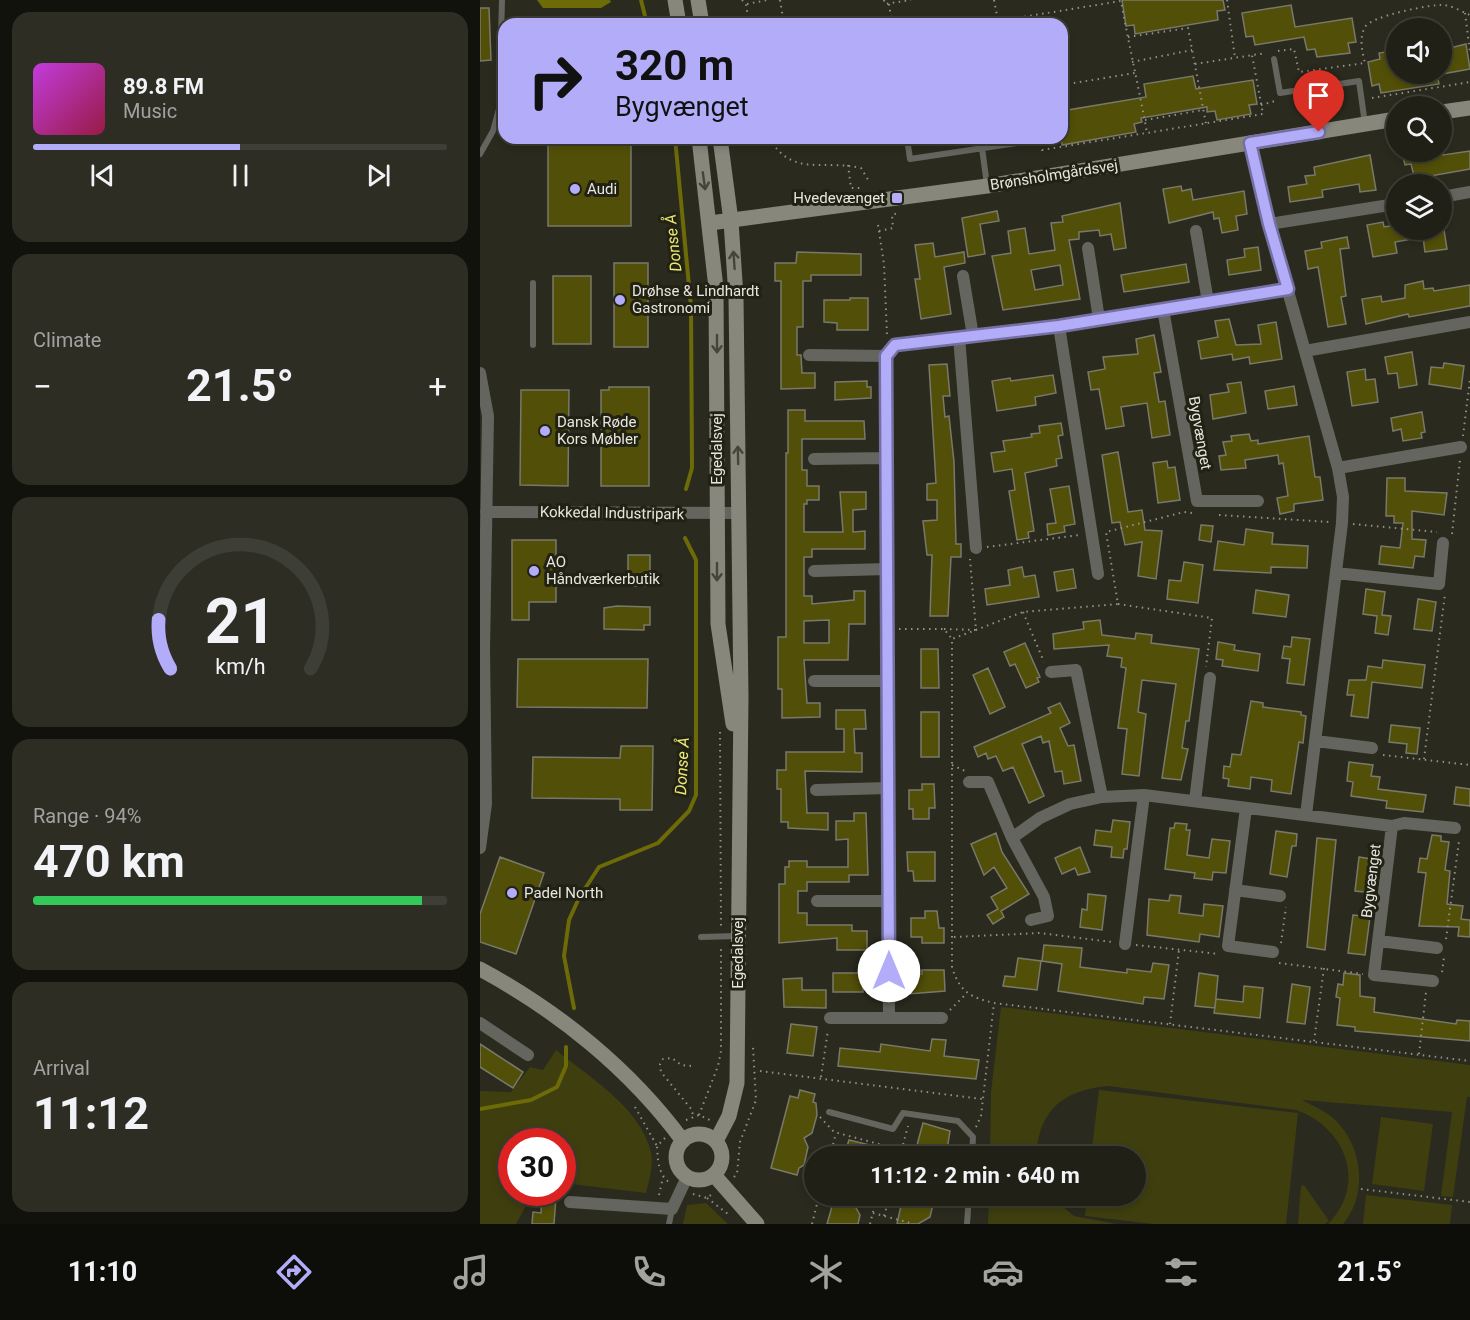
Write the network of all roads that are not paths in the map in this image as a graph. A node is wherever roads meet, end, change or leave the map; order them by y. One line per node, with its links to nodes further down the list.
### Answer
1 (502, 0): 4 (lane)
2 (675, 0): 5 (street)
3 (698, 0): 6 (street)
4 (502, 18)
5 (679, 18)
6 (701, 18)
7 (1274, 58): 12 (lane)
8 (1470, 108): 9 (street)
9 (1452, 111)
10 (498, 113): 19 (lane)
11 (1386, 121): 12 (street, Brønsholmgårdsvej)
12 (1365, 124): 13 (street, Brønsholmgårdsvej)
13 (1250, 143): 20 (street, Brønsholmgårdsvej); 26 (street)
14 (700, 144): 25 (street, Egedalsvej, one-way to 25)
15 (721, 144): 24 (street, Egedalsvej)
16 (908, 144): 18 (lane)
17 (1000, 144): 18 (lane)
18 (982, 148): 20 (lane)
19 (480, 154)
20 (987, 186): 24 (street, Brønsholmgårdsvej)
21 (1470, 192): 22 (street)
22 (1452, 195)
23 (1386, 206): 26 (street)
24 (731, 221): 25 (street, Brønsholmgårdsvej); 50 (street, Egedalsvej, one-way to 24)
25 (710, 223): 51 (street, Egedalsvej, one-way to 51)
26 (1269, 224): 31 (street)
27 (1196, 231): 32 (street)
28 (1088, 248): 34 (street)
29 (963, 276): 37 (street)
30 (533, 283): 39 (lane)
31 (1288, 289): 32 (street); 40 (street)
32 (1208, 302): 33 (street)
33 (1163, 309): 34 (street); 48 (street, Bygvænget)
34 (1099, 319): 36 (street)
35 (1470, 322): 40 (street)
36 (1059, 326): 37 (street); 57 (street)
37 (973, 336): 38 (street)
38 (959, 337): 41 (street); 53 (street)
39 (532, 345)
40 (1305, 351): 47 (street)
41 (888, 352): 42 (street); 45 (street)
42 (809, 355)
43 (480, 374): 49 (street)
44 (1461, 447): 47 (street)
45 (887, 458): 46 (street); 54 (street)
46 (814, 459)
47 (1338, 468): 56 (street)
48 (1258, 501)
49 (484, 504): 51 (street, Kokkedal Industripark); 58 (street)
50 (739, 513): 51 (street, Kokkedal Industripark); 59 (street, Egedalsvej)
51 (717, 514): 59 (street); 67 (street, Egedalsvej, one-way to 67)
52 (1443, 543): 56 (street)
53 (976, 548)
54 (887, 569): 55 (street); 63 (street)
55 (814, 571)
56 (1336, 573): 65 (street)
57 (1098, 574)
58 (482, 635): 64 (street)
59 (740, 660): 67 (street, Egedalsvej)
60 (1051, 672): 72 (street)
61 (1210, 678): 73 (street)
62 (814, 681): 63 (street)
63 (888, 681): 69 (street)
64 (482, 731): 79 (street)
65 (1316, 741): 66 (street); 75 (street)
66 (1372, 748)
67 (739, 760): 85 (street, Egedalsvej)
68 (969, 782): 78 (street)
69 (888, 788): 70 (street); 83 (street)
70 (816, 790)
71 (1144, 795): 72 (street, Bygvænget); 73 (street, Bygvænget); 88 (street)
72 (1102, 796): 78 (street, Bygvænget)
73 (1195, 801): 74 (street, Bygvænget)
74 (1246, 808): 75 (street, Bygvænget); 80 (street)
75 (1306, 815): 76 (street, Bygvænget)
76 (1392, 826): 77 (street, Bygvænget); 87 (street, Bygvænget)
77 (1455, 828)
78 (1012, 838): 84 (street)
79 (481, 841)
80 (1235, 890): 81 (street); 90 (street)
81 (1280, 896)
82 (818, 901): 83 (street)
83 (889, 901): 93 (street)
84 (1031, 920)
85 (738, 936): 86 (lane); 100 (street, Egedalsvej)
86 (701, 937)
87 (1379, 941): 89 (street, Bygvænget); 92 (street, Bygvænget)
88 (1125, 944)
89 (1443, 946)
90 (1273, 952)
91 (480, 969): 99 (street)
92 (1433, 981)
93 (889, 1018): 94 (street); 96 (street)
94 (942, 1018)
95 (480, 1023): 97 (street)
96 (829, 1024)
97 (528, 1055)
98 (829, 1112): 101 (lane)
99 (683, 1141): 100 (street); 103 (street)
100 (716, 1141): 102 (street)
101 (972, 1146)
102 (714, 1175): 103 (street); 108 (street)
103 (681, 1182): 106 (street)
104 (576, 1202): 106 (street)
105 (968, 1206): 109 (lane)
106 (672, 1209): 107 (lane)
107 (669, 1224)
108 (757, 1224)
109 (967, 1224)

